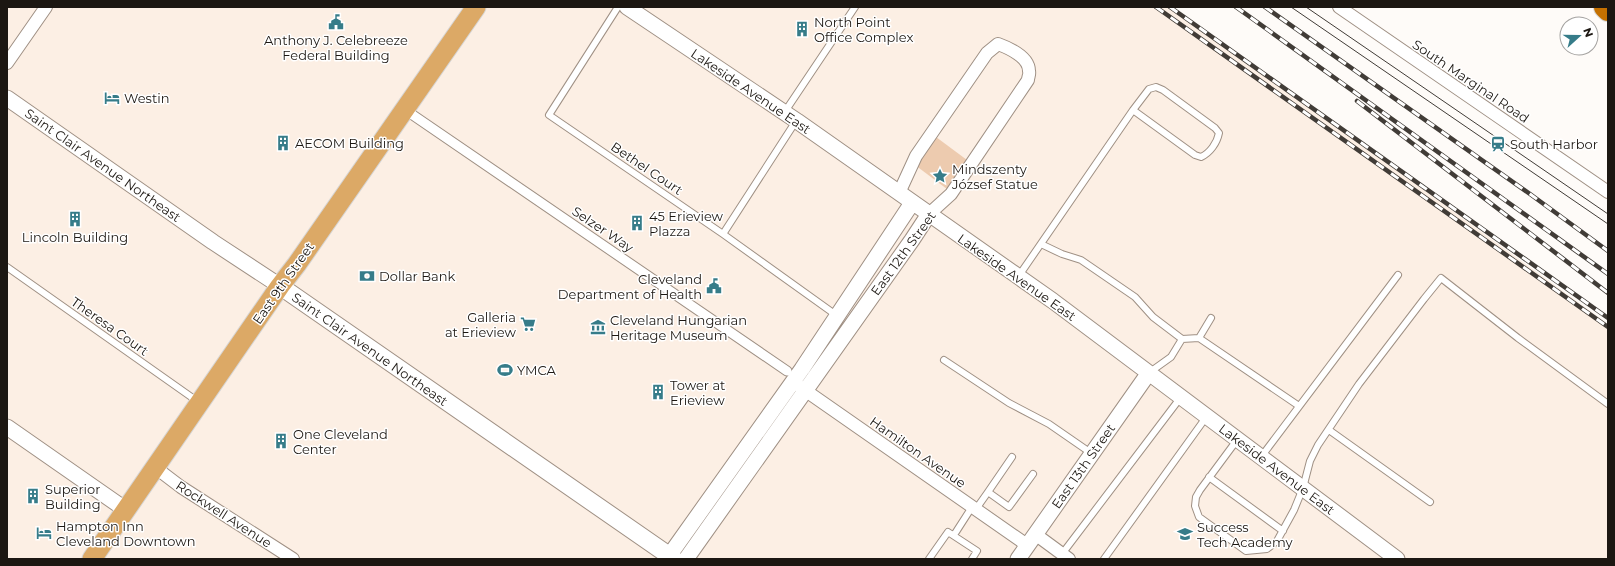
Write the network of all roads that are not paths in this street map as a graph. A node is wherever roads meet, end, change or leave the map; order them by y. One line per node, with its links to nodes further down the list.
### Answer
1 (46, 7): 9 (street)
2 (476, 7): 11 (main road, East 9th Street)
3 (618, 7): 18 (lane, Bethel Court)
4 (627, 7): 13 (street, Lakeside Avenue East)
5 (856, 7): 13 (lane)
6 (1339, 7): 14 (street, South Marginal Road)
7 (1606, 7): 8 (highway)
8 (1608, 10)
9 (7, 63)
10 (7, 98): 23 (street, Saint Clair Avenue Northeast)
11 (404, 109): 23 (main road, East 9th Street); 30 (street, Selzer Way)
12 (1133, 110): 12 (lane); 19 (lane)
13 (790, 117): 15 (street, Lakeside Avenue East); 18 (lane)
14 (1608, 192)
15 (899, 193): 16 (street, Lakeside Avenue East); 17 (street, East 12th Street)
16 (912, 203): 17 (street, Lakeside Avenue East); 24 (street, East 12th Street)
17 (929, 214): 22 (street, Lakeside Avenue East); 31 (street, East 12th Street)
18 (723, 234): 24 (lane, Bethel Court)
19 (1041, 244): 22 (lane); 27 (lane)
20 (7, 267): 33 (lane, Theresa Court)
21 (1398, 275): 35 (lane)
22 (1018, 277): 29 (street, Lakeside Avenue East)
23 (280, 286): 33 (main road, East 9th Street); 55 (main road, Saint Clair Avenue Northeast)
24 (836, 315): 30 (street, East 12th Street)
25 (1211, 318): 26 (lane)
26 (1199, 338): 27 (lane); 35 (lane)
27 (1182, 339): 29 (lane)
28 (944, 360): 40 (lane)
29 (1148, 374): 32 (street, Lakeside Avenue East); 40 (street, East 13th Street)
30 (790, 377): 31 (street, Hamilton Avenue); 55 (street, East 12th Street)
31 (805, 391): 49 (street, Hamilton Avenue); 58 (street, East 12th Street)
32 (1181, 397): 36 (street, Lakeside Avenue East); 54 (lane)
33 (200, 403): 43 (main road, East 9th Street)
34 (1608, 404): 38 (lane)
35 (1299, 406): 41 (lane)
36 (1207, 416): 39 (street, Lakeside Avenue East); 62 (lane)
37 (7, 427): 50 (street)
38 (1329, 430): 46 (lane); 48 (lane)
39 (1238, 439): 41 (street, Lakeside Avenue East); 45 (lane)
40 (1092, 454): 53 (street, East 13th Street)
41 (1261, 456): 46 (street, Lakeside Avenue East)
42 (1012, 457): 47 (lane)
43 (156, 468): 50 (main road, East 9th Street); 57 (street, Rockwell Avenue)
44 (1033, 474): 47 (lane)
45 (1209, 477): 51 (lane); 51 (lane)
46 (1304, 488): 51 (lane); 63 (street, Lakeside Avenue East)
47 (988, 492): 49 (lane)
48 (1430, 502)
49 (974, 508): 52 (lane); 53 (street, Hamilton Avenue)
50 (126, 510): 56 (main road, East 9th Street)
51 (1283, 531)
52 (954, 535): 59 (lane); 60 (lane)
53 (1031, 540): 54 (street, Hamilton Avenue); 61 (street, East 13th Street)
54 (1065, 556)
55 (670, 558)
56 (92, 559)
57 (292, 559)
58 (686, 559)
59 (929, 559)
60 (972, 559)
61 (1018, 559)
62 (1104, 559)
63 (1397, 559)

